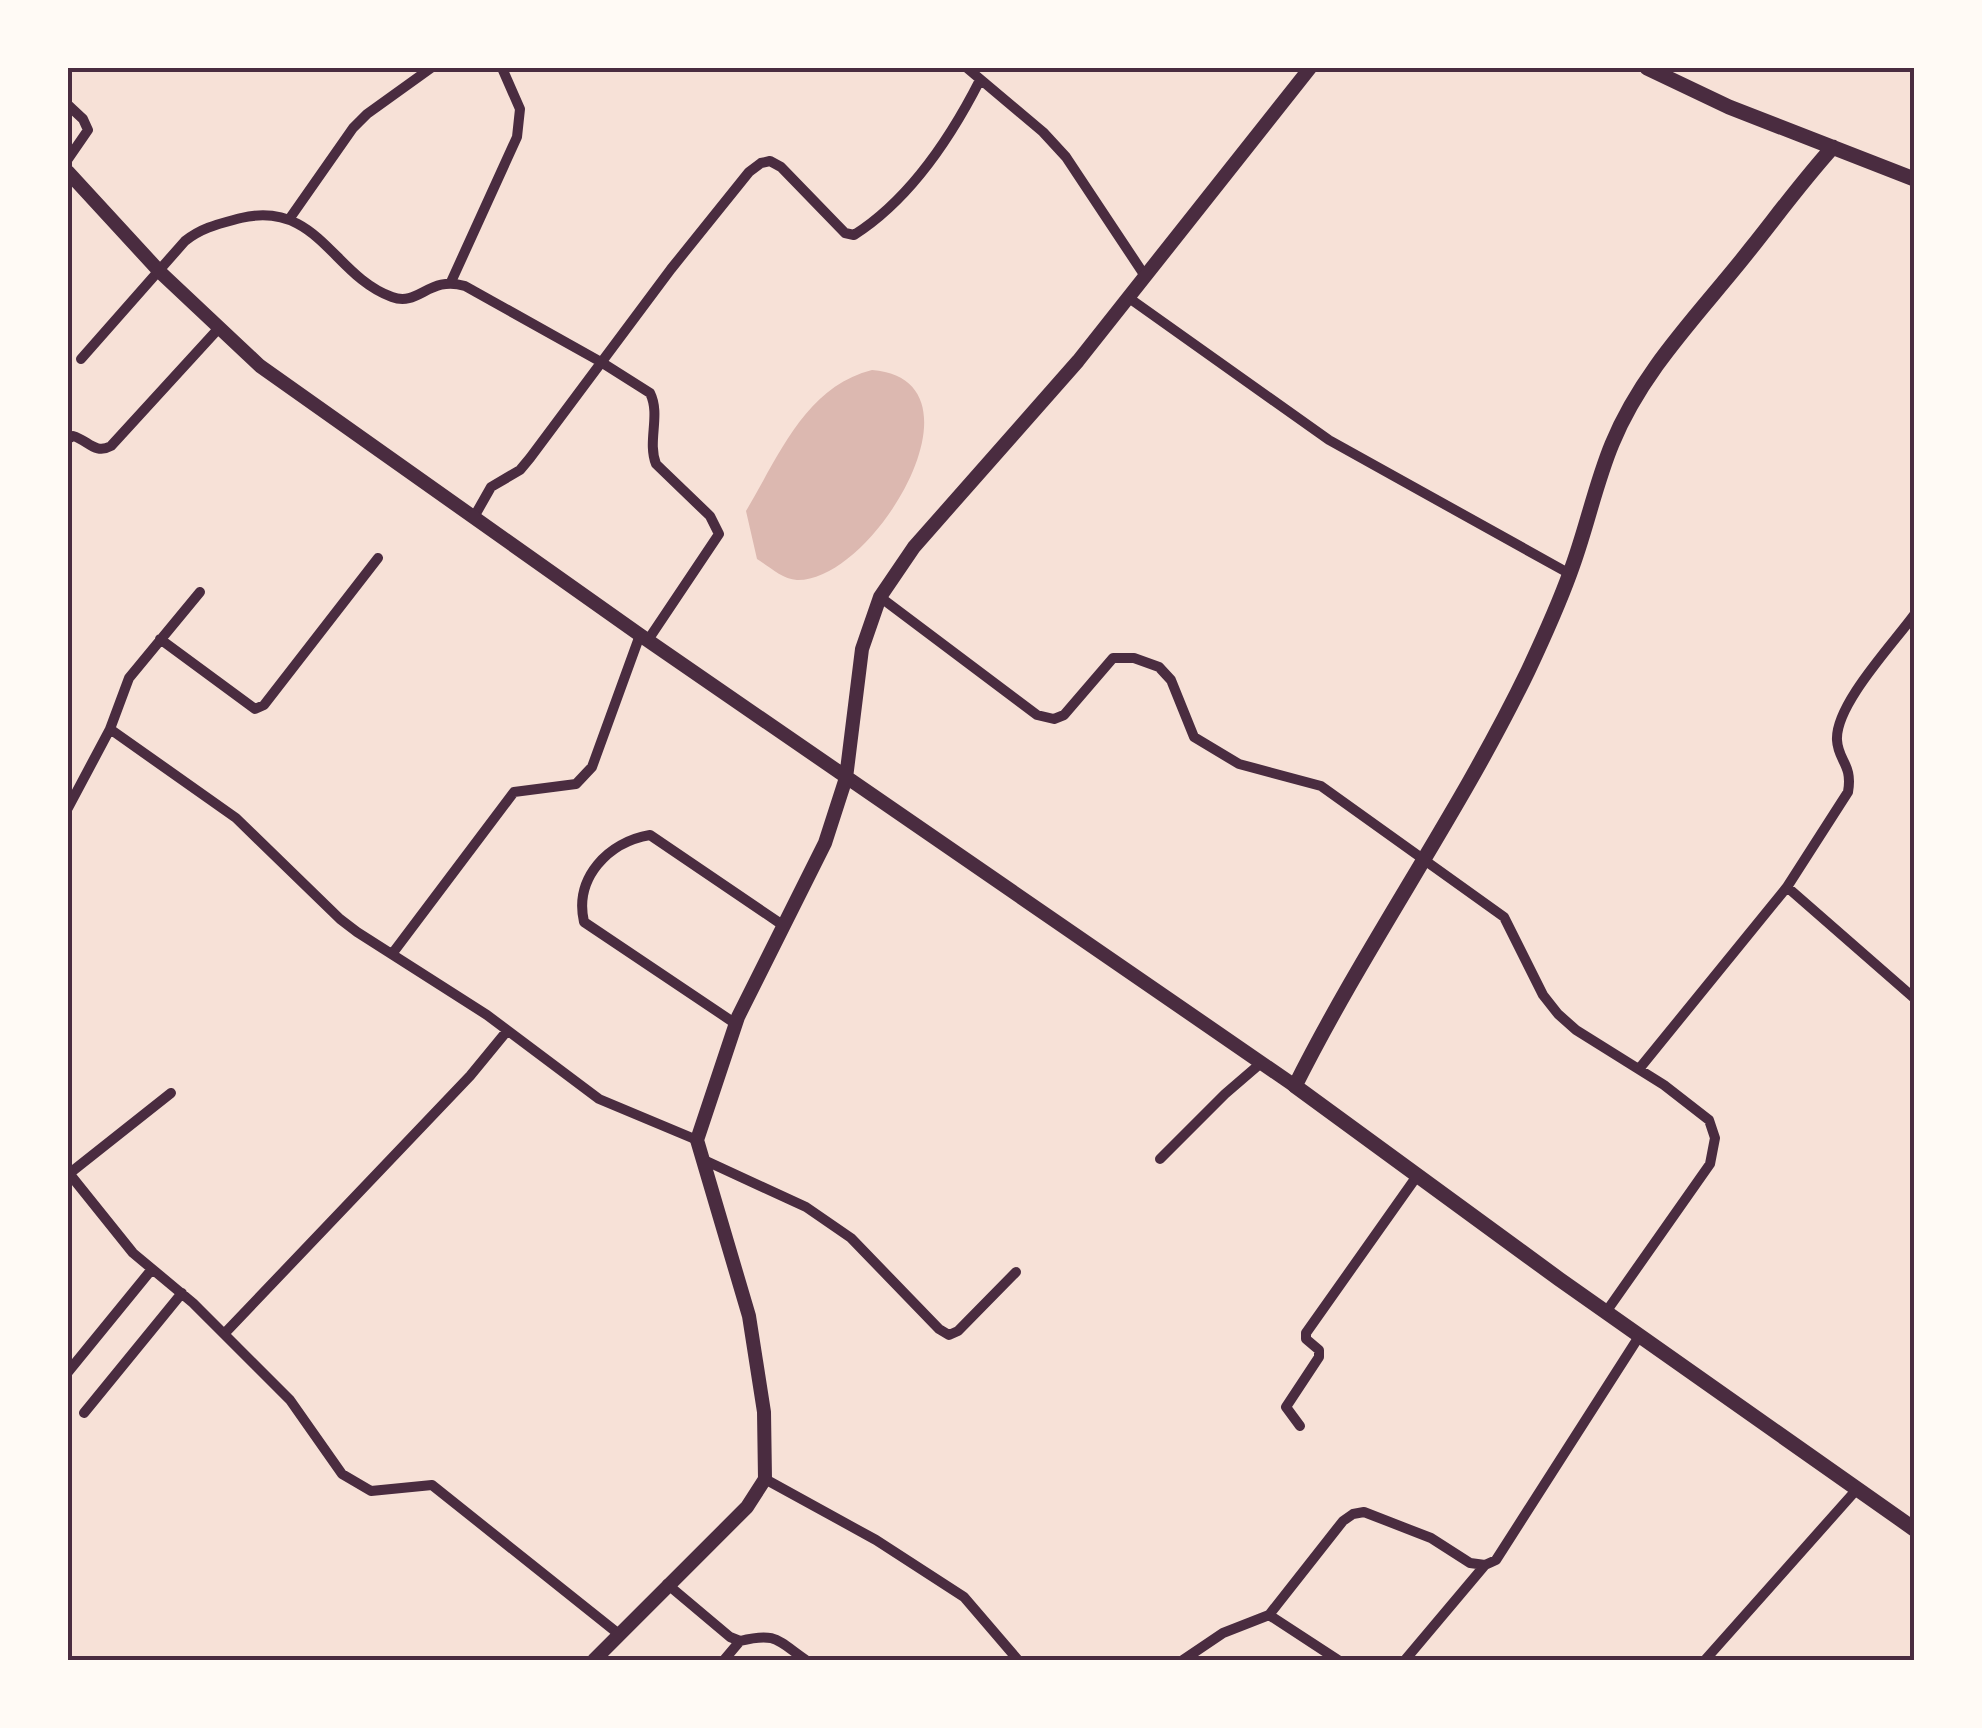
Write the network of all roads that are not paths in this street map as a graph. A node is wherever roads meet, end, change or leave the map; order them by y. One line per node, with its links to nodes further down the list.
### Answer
1 (431, 68): 12 (street)
2 (502, 68): 15 (street)
3 (967, 68): 6 (street)
4 (1310, 68): 14 (main road)
5 (1647, 68): 8 (main road)
6 (980, 80): 14 (street); 19 (street)
7 (68, 105): 9 (street)
8 (1833, 147): 11 (main road); 23 (main road)
9 (68, 159)
10 (68, 172): 13 (main road)
11 (1914, 179)
12 (290, 218): 13 (street); 15 (street)
13 (160, 272): 17 (main road); 18 (street)
14 (1144, 276): 16 (main road)
15 (451, 282): 19 (street)
16 (1129, 298): 23 (street); 25 (main road)
17 (220, 328): 20 (street); 21 (main road)
18 (81, 359)
19 (601, 362): 21 (street); 27 (street)
20 (68, 439)
21 (474, 517): 27 (main road)
22 (378, 558): 28 (street)
23 (1570, 574): 32 (main road)
24 (200, 592): 28 (street)
25 (880, 597): 30 (main road); 32 (street)
26 (1914, 615): 33 (street)
27 (644, 638): 30 (main road); 35 (street)
28 (160, 639): 29 (street)
29 (110, 728): 31 (street); 35 (street)
30 (846, 778): 34 (main road); 39 (main road)
31 (68, 808)
32 (1427, 859): 40 (street); 41 (main road)
33 (1787, 887): 36 (street); 40 (street)
34 (784, 926): 37 (main road); 37 (street)
35 (392, 954): 38 (street)
36 (1914, 998)
37 (736, 1024): 43 (main road)
38 (507, 1030): 43 (street); 52 (street)
39 (1260, 1063): 41 (main road); 44 (street)
40 (1639, 1070): 51 (street)
41 (1294, 1086): 47 (main road)
42 (171, 1094): 46 (street)
43 (697, 1140): 45 (main road)
44 (1160, 1159)
45 (704, 1160): 49 (street); 57 (main road)
46 (69, 1173): 48 (street)
47 (1417, 1176): 51 (main road); 56 (street)
48 (152, 1269): 50 (street); 54 (street)
49 (1016, 1272)
50 (182, 1294): 52 (street); 55 (street)
51 (1606, 1312): 53 (main road)
52 (224, 1334): 63 (street)
53 (1640, 1336): 58 (main road); 60 (street)
54 (68, 1372)
55 (84, 1413)
56 (1300, 1426)
57 (765, 1479): 61 (main road); 68 (street)
58 (1858, 1488): 59 (main road); 72 (street)
59 (1914, 1529)
60 (1485, 1565): 62 (street); 71 (street)
61 (667, 1584): 63 (main road); 64 (street)
62 (1269, 1615): 69 (street); 70 (street)
63 (620, 1636): 65 (main road)
64 (740, 1642): 66 (street); 67 (street)
65 (594, 1660)
66 (724, 1660)
67 (806, 1660)
68 (1018, 1660)
69 (1183, 1660)
70 (1338, 1660)
71 (1405, 1660)
72 (1705, 1660)

